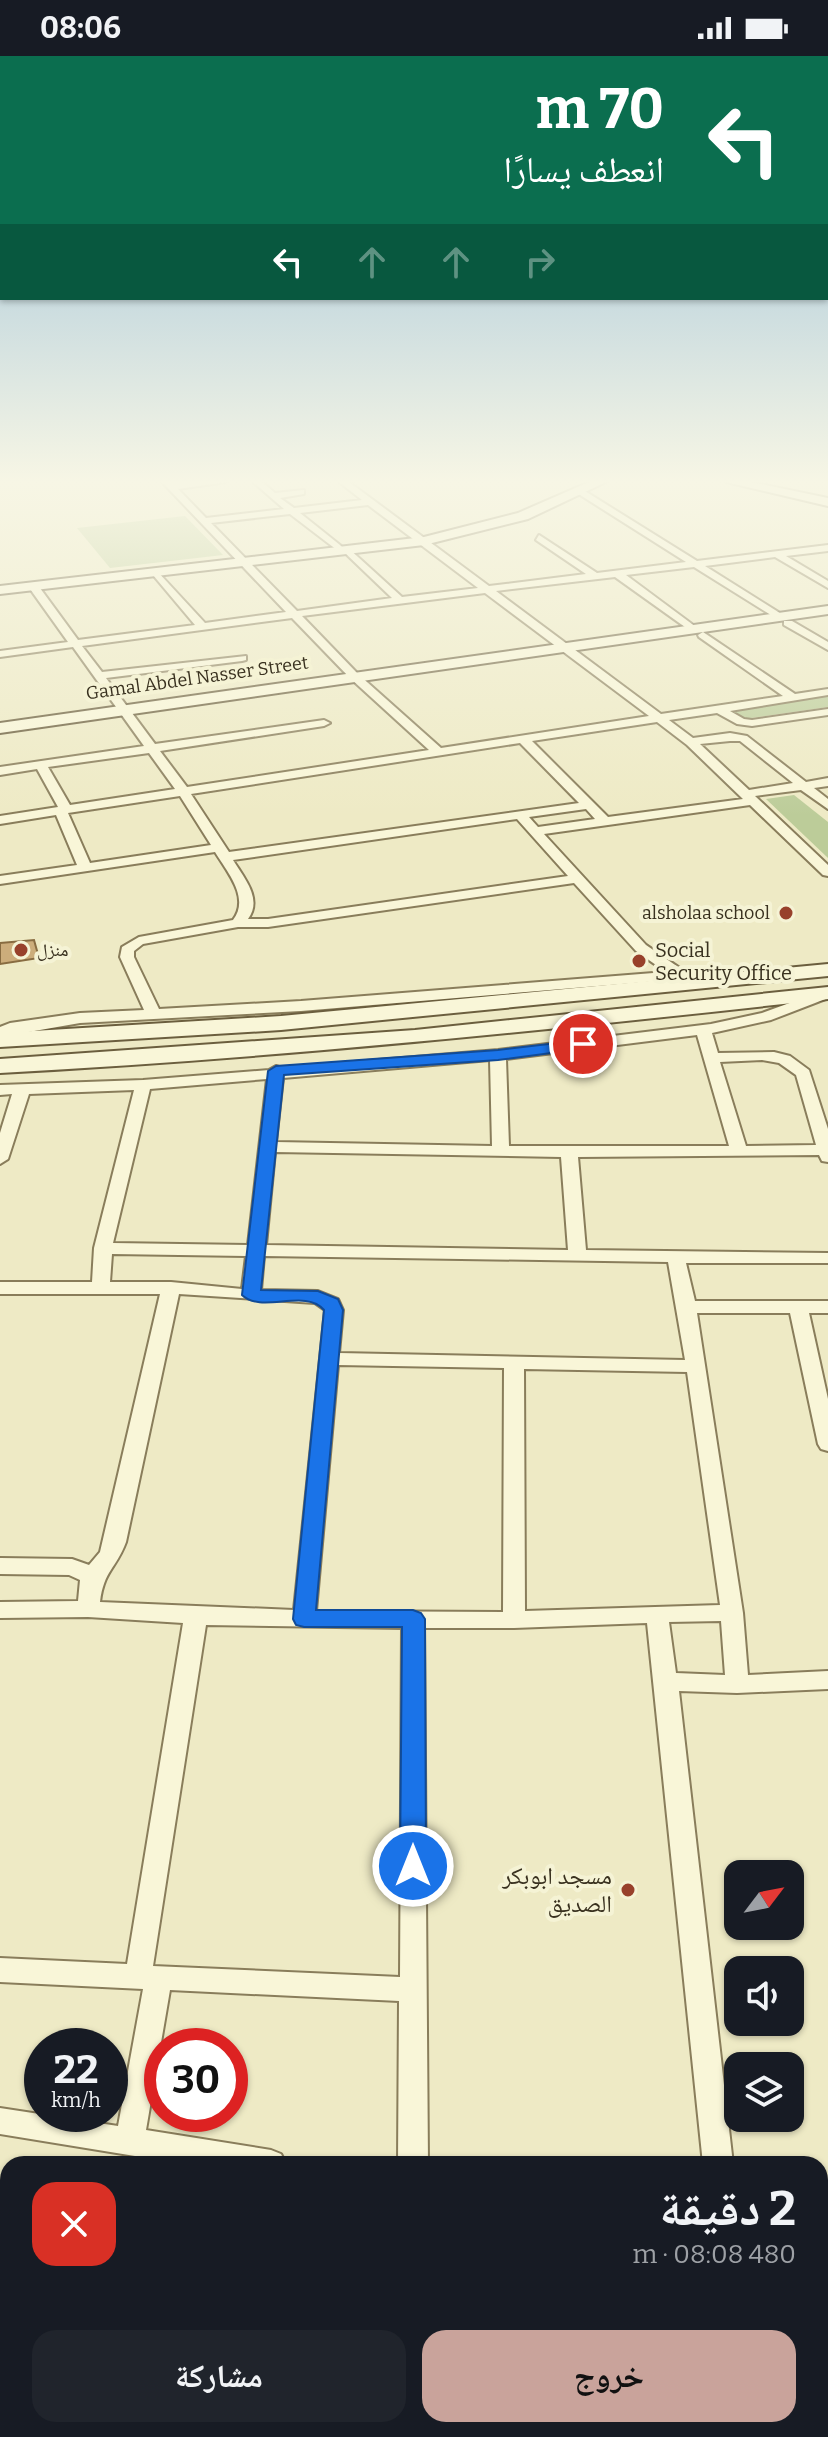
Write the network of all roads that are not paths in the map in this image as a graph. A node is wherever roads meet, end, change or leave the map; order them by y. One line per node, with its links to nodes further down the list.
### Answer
1 (38, 593): 16 (street)
2 (174, 593): 14 (street)
3 (273, 593): 11 (street)
4 (392, 593): 9 (street)
5 (462, 593): 9 (street)
6 (494, 593): 18 (street)
7 (644, 593): 15 (street)
8 (740, 593): 13 (street)
9 (400, 600): 11 (street)
10 (828, 610): 13 (street)
11 (296, 616): 14 (street); 22 (street)
12 (828, 618): 13 (street)
13 (783, 620): 15 (street); 17 (street)
14 (203, 627): 16 (street)
15 (697, 632): 18 (street); 24 (street)
16 (74, 644): 19 (street); 21 (street)
17 (828, 647)
18 (566, 650): 22 (street); 28 (street)
19 (0, 654)
20 (242, 658): 21 (street)
21 (99, 676): 26 (street)
22 (358, 679): 26 (street); 34 (street)
23 (828, 692): 24 (street)
24 (792, 697): 25 (street)
25 (718, 708): 27 (street); 28 (street)
26 (124, 712): 30 (street); 33 (street)
27 (828, 712)
28 (657, 718): 31 (street); 32 (street)
29 (324, 723): 33 (street)
30 (0, 731)
31 (522, 738): 34 (street); 41 (street)
32 (691, 742): 38 (street); 40 (street)
33 (151, 749): 35 (street); 39 (street)
34 (438, 752): 39 (street)
35 (41, 765): 36 (street); 43 (street)
36 (0, 771)
37 (828, 782): 38 (street)
38 (804, 786): 40 (street); 42 (street)
39 (183, 791): 43 (street); 48 (street)
40 (750, 797): 46 (street); 50 (street)
41 (589, 805): 44 (street); 46 (street)
42 (828, 805)
43 (63, 810): 45 (street); 49 (street)
44 (521, 816): 47 (street); 48 (street)
45 (0, 820)
46 (605, 821): 47 (street)
47 (537, 831): 51 (street)
48 (222, 852): 49 (street); 53 (street)
49 (85, 867): 52 (street)
50 (828, 872)
51 (579, 878): 53 (street); 55 (street)
52 (0, 880)
53 (238, 923): 58 (street)
54 (828, 970): 56 (street)
55 (681, 975): 56 (street); 58 (street)
56 (760, 978): 59 (street)
57 (827, 993): 60 (street); 63 (street)
58 (153, 1013): 59 (street)
59 (2, 1030)
60 (703, 1030): 61 (street); 62 (street)
61 (498, 1055): 64 (street); 69 (street)
62 (714, 1058): 70 (street); 72 (street)
63 (0, 1066)
64 (276, 1071): 65 (street); 68 (street)
65 (143, 1085): 66 (street); 74 (street)
66 (22, 1089): 67 (street); 73 (street)
67 (0, 1090)
68 (269, 1147): 69 (street); 75 (street)
69 (501, 1151): 71 (street)
70 (739, 1151): 71 (street); 72 (street)
71 (569, 1152): 76 (street)
72 (827, 1154)
73 (0, 1159)
74 (103, 1248): 75 (street); 79 (street)
75 (257, 1251): 76 (street); 82 (street)
76 (578, 1257): 77 (street)
77 (676, 1257): 78 (street); 83 (street)
78 (828, 1258)
79 (101, 1286): 80 (street); 81 (street)
80 (171, 1288): 82 (street); 91 (street)
81 (1, 1291)
82 (251, 1295): 86 (street)
83 (687, 1307): 84 (street); 88 (street)
84 (798, 1307): 85 (street); 89 (street)
85 (828, 1307)
86 (331, 1359): 87 (street); 97 (street)
87 (514, 1364): 88 (street); 99 (street)
88 (696, 1366): 94 (street)
89 (828, 1444)
90 (0, 1566): 91 (street)
91 (92, 1576): 92 (street)
92 (88, 1609): 93 (street); 96 (street)
93 (0, 1610)
94 (732, 1613): 95 (street); 102 (street)
95 (657, 1614): 99 (street); 100 (street)
96 (196, 1616): 97 (street); 104 (street)
97 (304, 1619): 98 (street)
98 (413, 1619): 99 (street); 105 (street)
99 (514, 1620)
100 (666, 1682): 102 (street); 110 (street)
101 (827, 1683): 102 (street)
102 (737, 1684)
103 (0, 1970): 104 (street)
104 (148, 1978): 105 (street); 107 (street)
105 (413, 1990): 109 (street)
106 (0, 2121): 107 (street)
107 (129, 2142): 108 (street)
108 (219, 2156)
109 (413, 2156)
110 (717, 2156)

